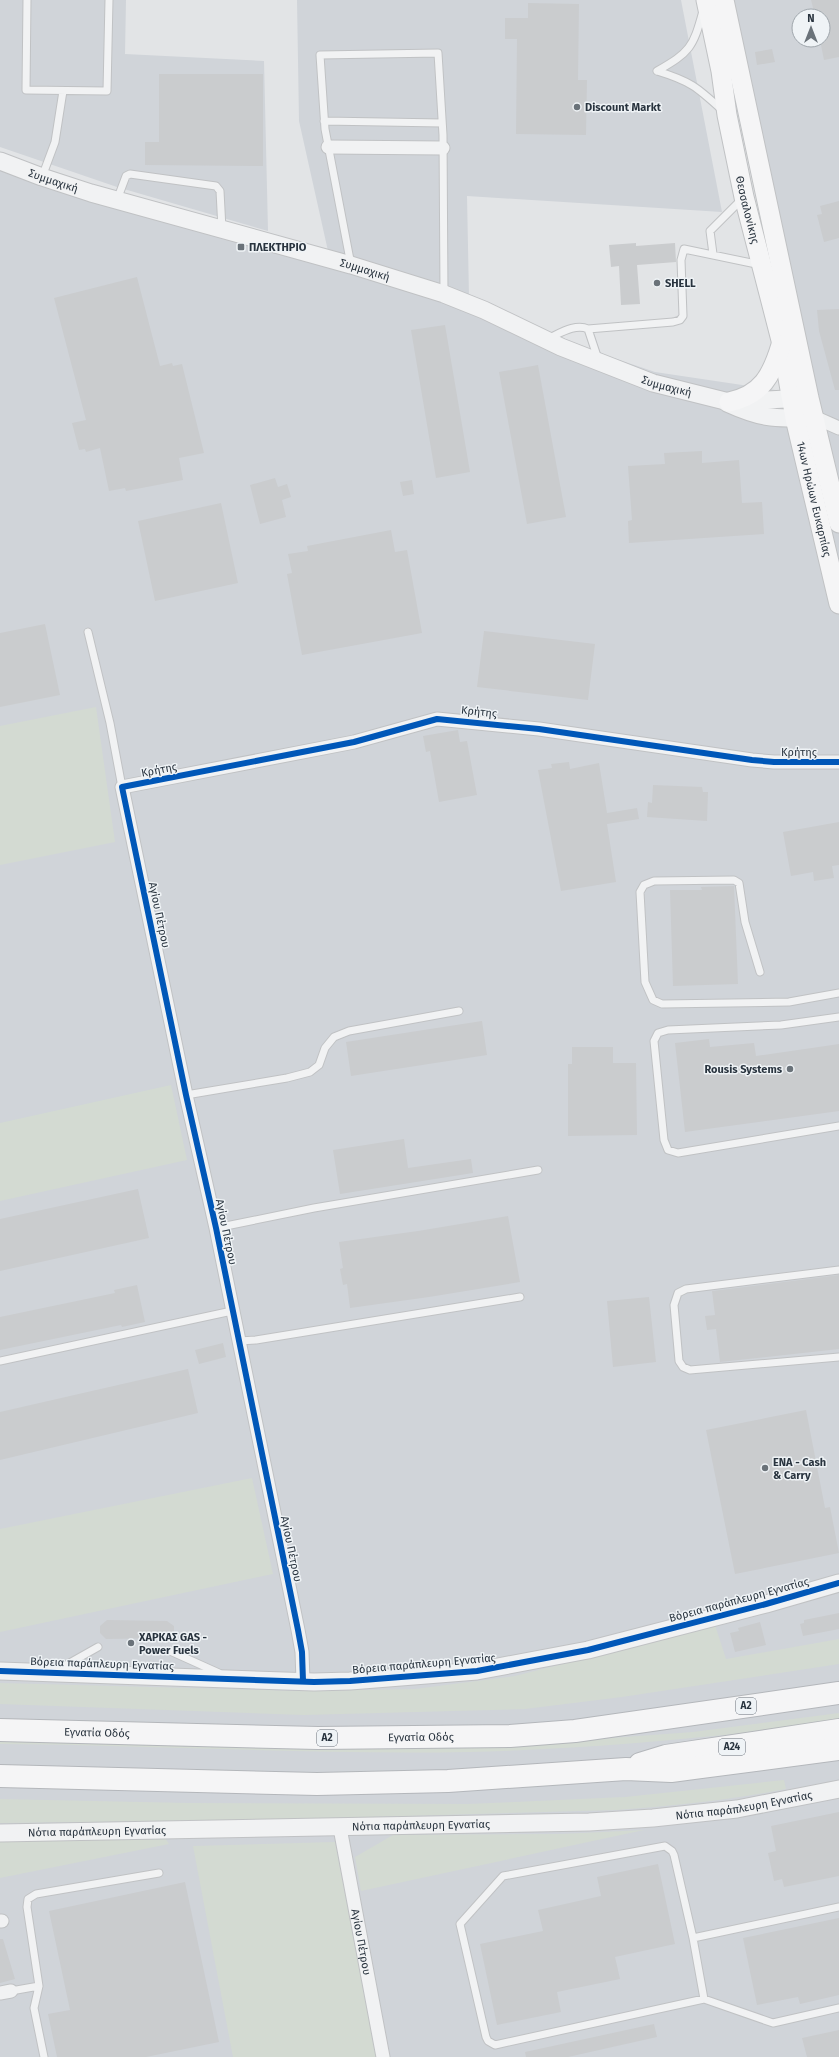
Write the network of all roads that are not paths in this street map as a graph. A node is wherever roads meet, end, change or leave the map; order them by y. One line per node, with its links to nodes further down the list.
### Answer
1 (27, 0): 4 (lane)
2 (109, 0): 4 (lane)
3 (712, 0): 5 (main road, Θεσσαλονίκης); 5 (lane); 23 (main road, Θεσσαλονίκης)
4 (64, 91): 11 (lane)
5 (727, 115): 12 (main road, Θεσσαλονίκης)
6 (324, 121): 7 (lane); 7 (lane); 8 (lane)
7 (442, 123): 9 (lane)
8 (328, 147): 9 (street); 16 (lane)
9 (443, 148): 18 (lane)
10 (0, 160): 11 (street, Συμμαχική)
11 (42, 177): 13 (street, Συμμαχική)
12 (744, 197): 15 (lane); 17 (main road, Θεσσαλονίκης)
13 (117, 200): 14 (street, Συμμαχική); 14 (lane)
14 (222, 229): 16 (street, Συμμαχική)
15 (713, 254): 17 (lane); 19 (lane)
16 (351, 265): 18 (street, Συμμαχική)
17 (761, 265): 21 (main road, Θεσσαλονίκης)
18 (444, 294): 20 (street, Συμμαχική)
19 (588, 329): 20 (lane); 22 (lane)
20 (546, 339): 22 (street, Συμμαχική)
21 (782, 344): 23 (main road, Θεσσαλονίκης); 24 (main road)
22 (599, 361): 24 (street, Συμμαχική)
23 (800, 398): 24 (street, Συμμαχική); 25 (main road, Θεσσαλονίκης); 26 (main road, Θεσσαλονίκης)
24 (725, 401): 26 (street, Συμμαχική)
25 (814, 417): 26 (street, Συμμαχική); 27 (street); 28 (main road, 14ων Ηρώων Ευκαρπίας)
26 (795, 418): 29 (main road, 14ων Ηρώων Ευκαρπίας)
27 (839, 428)
28 (839, 523)
29 (839, 604)
30 (88, 632): 32 (lane)
31 (839, 762): 32 (street, Κρήτης)
32 (122, 787): 37 (street, Αγίου Πέτρου)
33 (760, 972): 34 (lane)
34 (839, 993)
35 (459, 1011): 37 (lane)
36 (839, 1017): 38 (lane)
37 (186, 1095): 40 (street, Αγίου Πέτρου)
38 (839, 1126)
39 (538, 1170): 40 (lane)
40 (216, 1228): 43 (street, Αγίου Πέτρου)
41 (839, 1270): 45 (lane)
42 (520, 1297): 44 (lane)
43 (232, 1311): 44 (street, Αγίου Πέτρου); 46 (lane)
44 (239, 1341): 53 (street, Αγίου Πέτρου)
45 (839, 1357)
46 (0, 1361)
47 (839, 1583): 53 (street, Βόρεια παράπλευρη Εγνατίας)
48 (98, 1647): 51 (lane)
49 (170, 1651): 52 (lane)
50 (0, 1671): 51 (street, Βόρεια παράπλευρη Εγνατίας)
51 (54, 1672): 52 (street, Βόρεια παράπλευρη Εγνατίας)
52 (230, 1679): 53 (street, Βόρεια παράπλευρη Εγνατίας)
53 (302, 1681)
54 (839, 1693): 55 (highway, Εγνατία Οδός / Α2)
55 (0, 1730)
56 (839, 1730): 58 (highway, Α24)
57 (839, 1749): 58 (highway)
58 (626, 1769): 59 (highway)
59 (0, 1776)
60 (839, 1790): 61 (street, Νότια παράπλευρη Εγνατίας)
61 (340, 1828): 62 (street, Νότια παράπλευρη Εγνατίας); 71 (street, Αγίου Πέτρου)
62 (0, 1833)
63 (159, 1873): 66 (lane)
64 (839, 1907): 65 (lane)
65 (693, 1938): 68 (lane); 68 (lane)
66 (40, 1986): 67 (lane); 70 (lane)
67 (6, 1992)
68 (704, 1999): 69 (lane)
69 (839, 2008)
70 (44, 2057)
71 (382, 2057)

